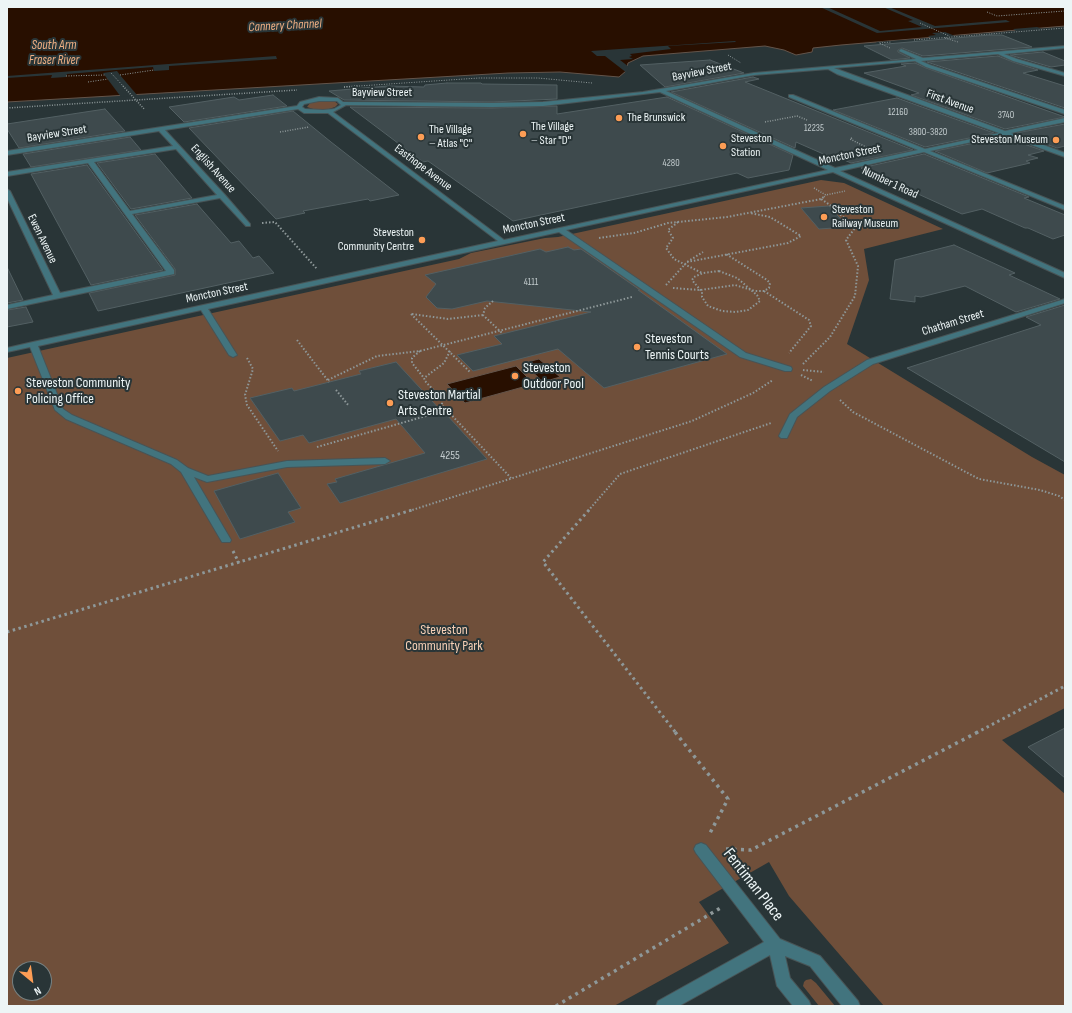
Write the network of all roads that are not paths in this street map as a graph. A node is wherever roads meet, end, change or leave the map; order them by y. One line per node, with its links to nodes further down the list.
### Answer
1 (1065, 47): 3 (street, Bayview Street)
2 (901, 50): 4 (street)
3 (998, 53): 4 (street, Bayview Street); 6 (street)
4 (918, 60): 5 (street, Bayview Street); 8 (street)
5 (828, 67): 9 (street, Bayview Street); 17 (street, First Avenue)
6 (1065, 75)
7 (981, 77): 8 (street)
8 (970, 80): 14 (street)
9 (661, 91): 11 (street, Bayview Street); 23 (street, Number 1 Road)
10 (790, 96): 19 (street)
11 (344, 103): 12 (street, Bayview Street); 13 (street)
12 (299, 107): 13 (street); 16 (street, Bayview Street)
13 (329, 111): 31 (street, Easthope Avenue)
14 (1065, 112)
15 (1065, 120): 17 (street, Moncton Street)
16 (160, 128): 18 (street, English Avenue); 20 (street, Bayview Street)
17 (1002, 133): 19 (street, Moncton Street); 21 (street, First Avenue)
18 (178, 147): 22 (street); 26 (street, English Avenue)
19 (924, 150): 23 (street, Moncton Street); 27 (street)
20 (7, 153)
21 (1065, 155)
22 (90, 161): 24 (street); 28 (street)
23 (835, 170): 30 (street, Moncton Street); 32 (street, Number 1 Road)
24 (7, 174)
25 (7, 191): 33 (street, Ewen Avenue)
26 (223, 196): 28 (street); 29 (street, English Avenue)
27 (1065, 208)
28 (128, 213): 33 (street)
29 (248, 225)
30 (561, 230): 31 (street, Moncton Street); 40 (street)
31 (503, 242): 36 (street, Moncton Street)
32 (1065, 276)
33 (58, 297): 35 (street)
34 (1065, 301): 41 (street, Chatham Street)
35 (7, 307)
36 (203, 308): 37 (street, Moncton Street); 39 (street)
37 (33, 344): 38 (street, Moncton Street); 43 (street)
38 (7, 350)
39 (234, 355)
40 (787, 369)
41 (784, 436)
42 (385, 461): 43 (street)
43 (185, 470): 44 (street)
44 (226, 540)
45 (701, 849): 46 (street, Fentiman Place)
46 (775, 944): 47 (street); 48 (street, Fentiman Place); 49 (street, Fentiman Place)
47 (664, 1006)
48 (803, 1006)
49 (852, 1006)

